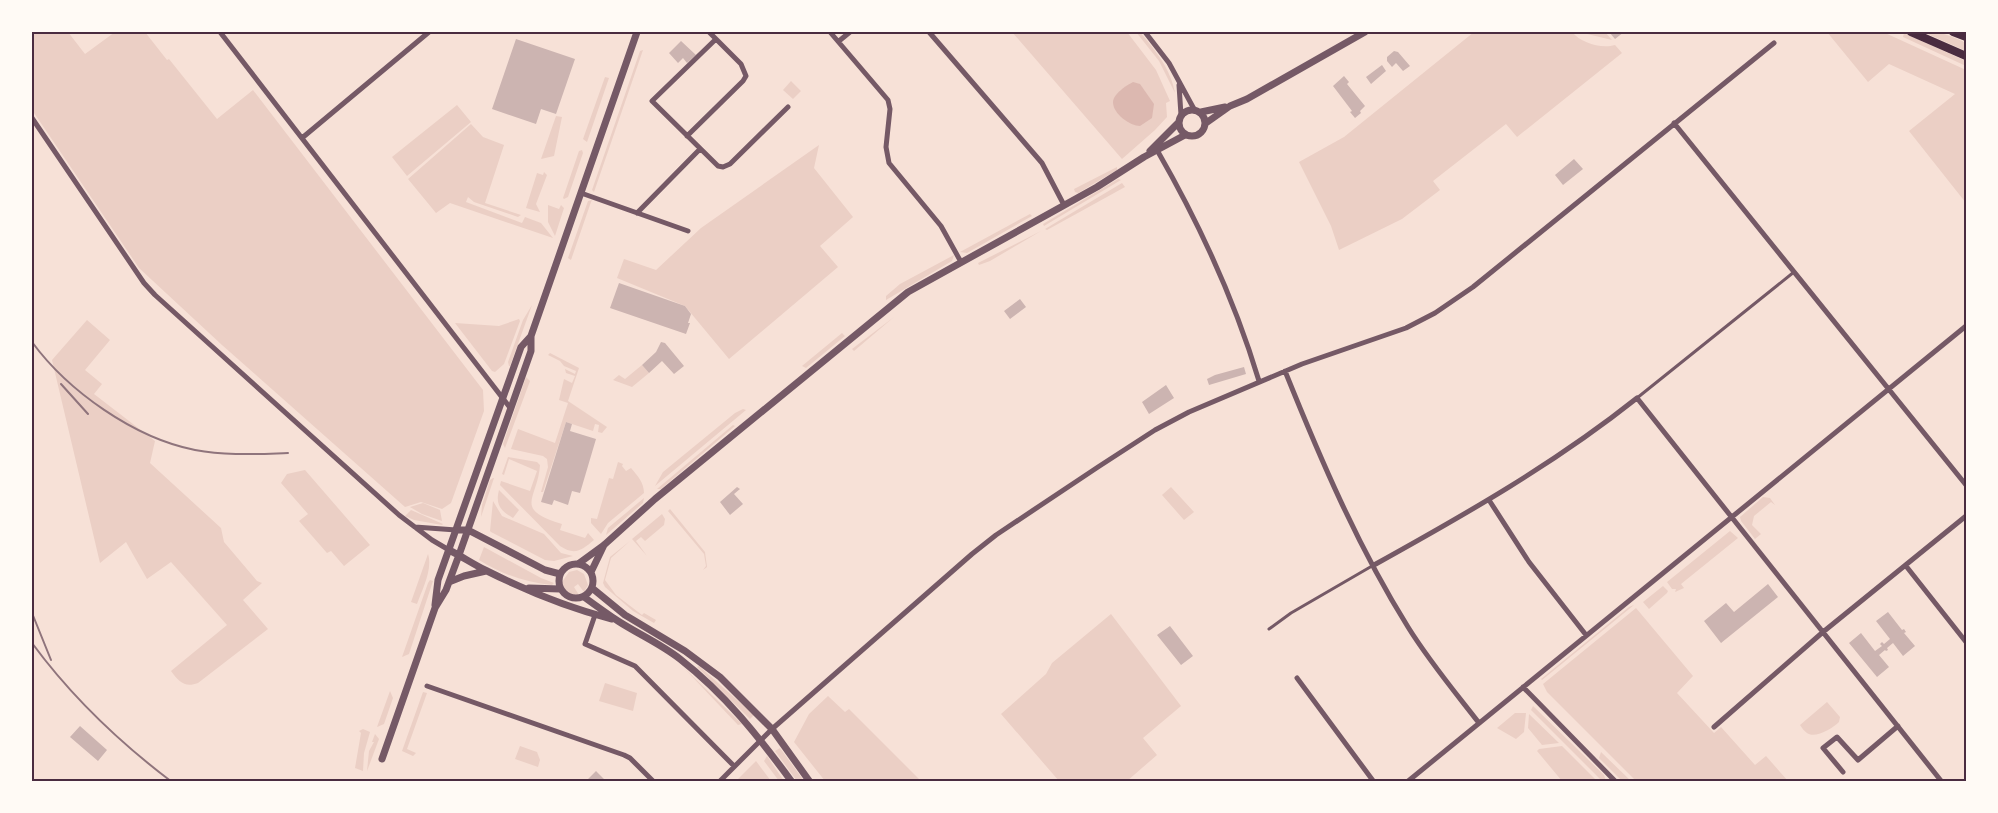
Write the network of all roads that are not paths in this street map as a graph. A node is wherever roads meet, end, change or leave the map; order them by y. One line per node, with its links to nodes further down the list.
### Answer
1 (220, 32): 28 (street)
2 (429, 32): 28 (street)
3 (637, 32): 32 (street)
4 (709, 32): 13 (street)
5 (831, 32): 14 (street)
6 (850, 32): 14 (street)
7 (929, 32): 33 (street)
8 (1145, 32): 17 (street)
9 (1365, 32): 18 (street)
10 (1911, 32): 16 (main road)
11 (1953, 32): 12 (main road)
12 (1966, 38)
13 (716, 39): 27 (street); 27 (street)
14 (839, 41): 36 (street)
15 (1774, 43): 25 (street)
16 (1966, 56)
17 (1178, 83): 20 (street); 21 (street)
18 (1230, 106): 20 (street); 24 (street)
19 (788, 107): 29 (street)
20 (1197, 111): 21 (street); 24 (street)
21 (1181, 115): 23 (street)
22 (32, 118): 50 (street)
23 (1178, 123): 26 (street); 31 (street)
24 (1206, 123): 26 (street)
25 (1674, 123): 37 (street); 40 (street)
26 (1185, 135): 30 (street)
27 (687, 136): 29 (street)
28 (302, 138): 44 (street)
29 (700, 149): 34 (street)
30 (1157, 150): 31 (street); 41 (street)
31 (1144, 157): 33 (street)
32 (581, 193): 34 (street); 39 (street)
33 (1064, 206): 36 (street)
34 (637, 213): 35 (street)
35 (688, 231)
36 (961, 262): 53 (street)
37 (1794, 272): 42 (street); 43 (lane)
38 (1966, 326): 42 (street)
39 (531, 336): 44 (street); 45 (street)
40 (1285, 371): 41 (street); 57 (street)
41 (1259, 381): 80 (street)
42 (1888, 388): 46 (street); 49 (street)
43 (1637, 398): 47 (street); 49 (street)
44 (502, 399): 45 (street); 51 (street)
45 (511, 409): 52 (street)
46 (1966, 485)
47 (1489, 500): 57 (street); 72 (street)
48 (1966, 516): 58 (street)
49 (1732, 517): 71 (street); 72 (street)
50 (414, 526): 51 (street); 54 (street)
51 (456, 530): 52 (street); 54 (street)
52 (468, 530): 55 (street); 61 (street)
53 (604, 545): 56 (street); 60 (street)
54 (449, 550): 55 (street); 67 (street)
55 (459, 555): 59 (street); 62 (street)
56 (578, 564): 60 (street); 61 (street)
57 (1374, 565): 70 (lane); 77 (street)
58 (1906, 566): 71 (street); 73 (street)
59 (486, 571): 62 (street); 63 (street)
60 (591, 572): 64 (street)
61 (560, 574): 65 (street)
62 (449, 582): 67 (street)
63 (526, 588): 65 (street); 68 (street)
64 (592, 588): 66 (street); 80 (street)
65 (560, 589): 66 (street)
66 (584, 597): 69 (street)
67 (435, 608): 82 (street)
68 (595, 615): 69 (street); 83 (street)
69 (617, 620): 81 (street)
70 (1269, 629)
71 (1823, 632): 78 (street); 79 (street)
72 (1586, 635): 76 (street)
73 (1966, 642)
74 (1297, 678): 90 (street)
75 (427, 686): 86 (street)
76 (1523, 687): 77 (street); 92 (street)
77 (1479, 723): 91 (street)
78 (1898, 726): 84 (street); 85 (street)
79 (1714, 727)
80 (772, 729): 81 (street); 89 (street)
81 (761, 740): 83 (street); 88 (street)
82 (382, 759)
83 (734, 766): 87 (street)
84 (1843, 772)
85 (1940, 781)
86 (654, 782)
87 (719, 782)
88 (792, 782)
89 (810, 782)
90 (1374, 782)
91 (1407, 782)
92 (1616, 782)

